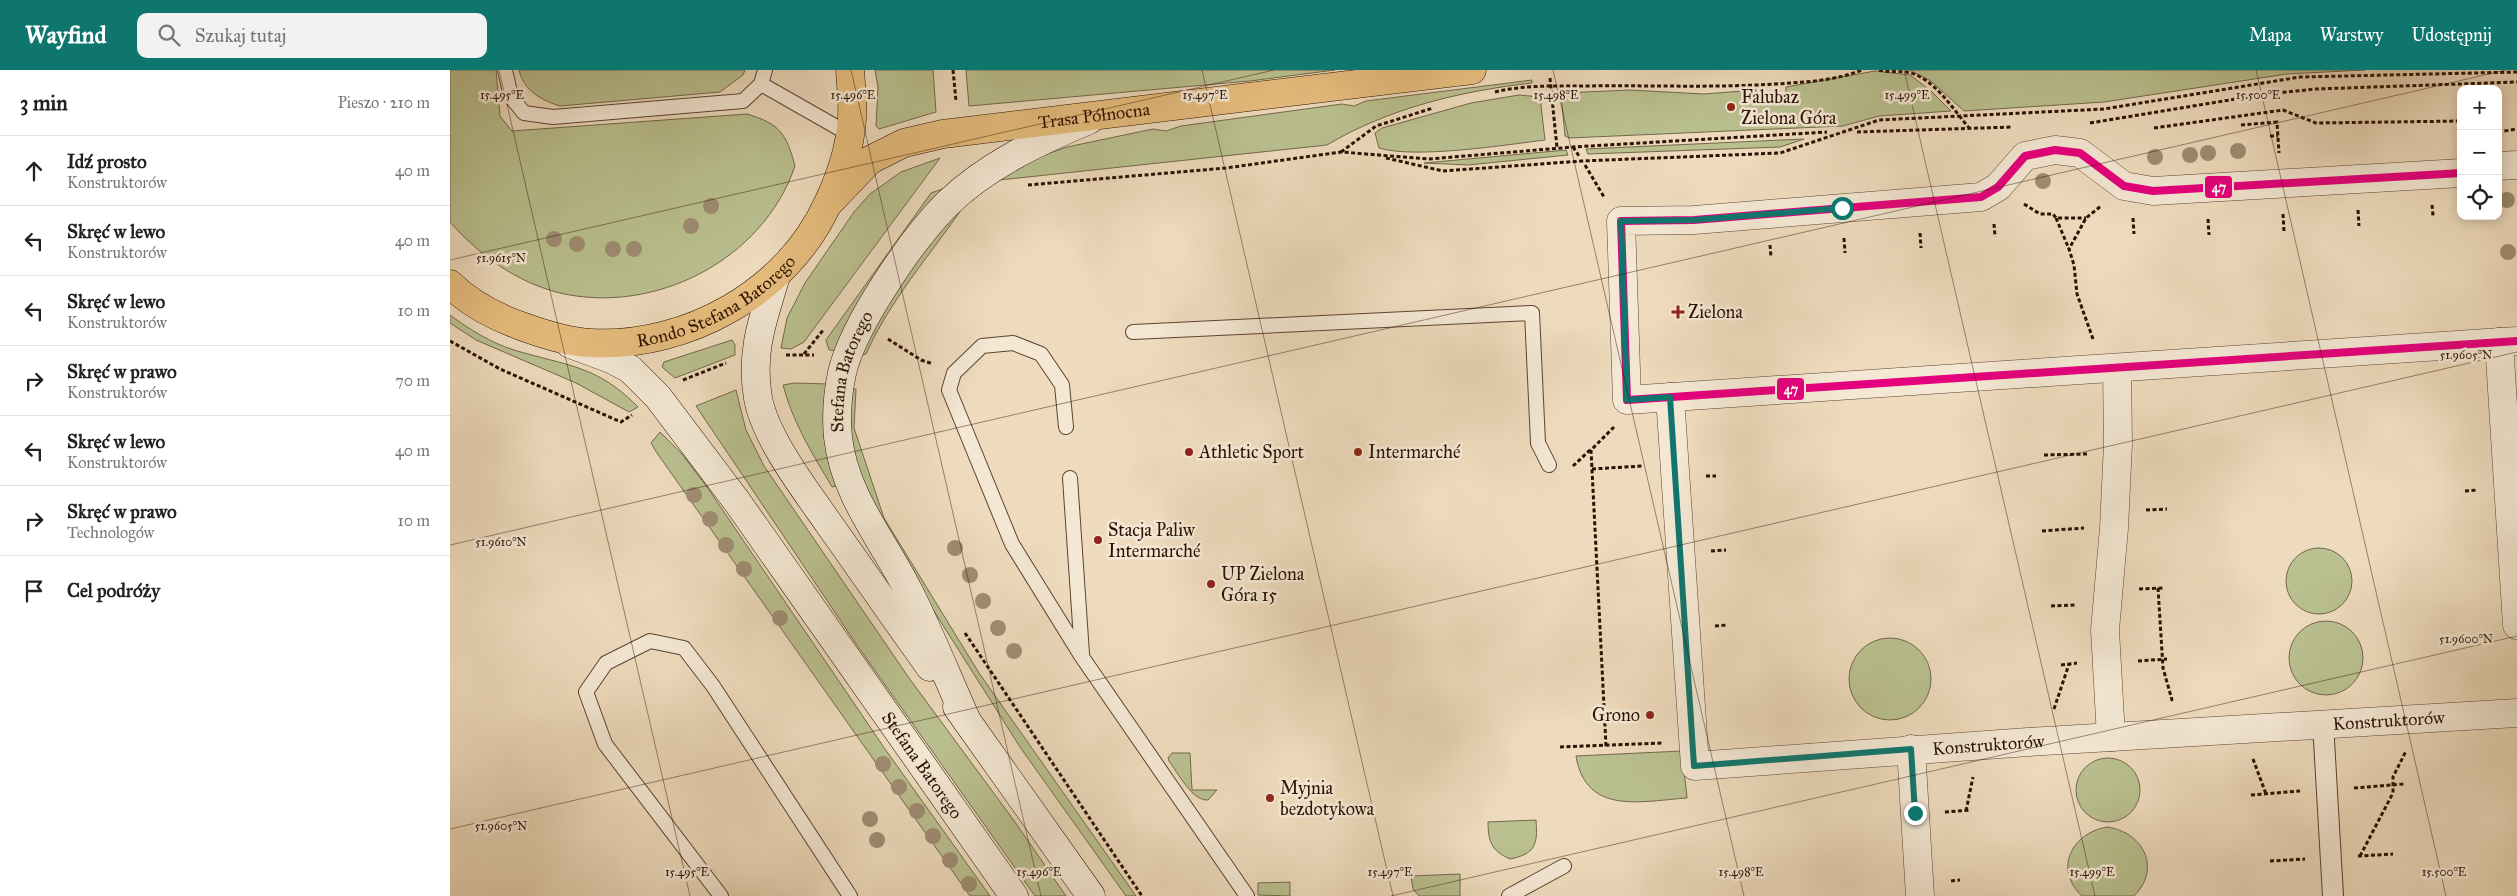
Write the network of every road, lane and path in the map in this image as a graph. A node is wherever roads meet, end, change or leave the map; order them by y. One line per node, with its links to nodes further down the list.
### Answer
1 (505, 70): 11 (lane)
2 (765, 70): 11 (lane)
3 (850, 70): 28 (main road, Rondo Stefana Batorego)
4 (953, 70): 15 (path)
5 (1472, 70): 16 (main road, Trasa Północna)
6 (1862, 70): 12 (path)
7 (1879, 70): 17 (path)
8 (2517, 72): 17 (path)
9 (1550, 78): 12 (path)
10 (2517, 82): 19 (path)
11 (761, 84): 28 (lane)
12 (1551, 86): 13 (path); 32 (path)
13 (1485, 95)
14 (1437, 107): 33 (path)
15 (957, 109)
16 (1107, 113): 44 (main road, Trasa Północna); 82 (street, Stefana Batorego)
17 (1960, 117): 24 (path); 34 (path)
18 (2457, 121): 22 (path)
19 (2084, 123)
20 (2241, 125): 30 (path)
21 (2018, 127): 24 (path)
22 (2154, 128)
23 (2517, 129): 25 (path)
24 (1970, 130): 27 (path)
25 (2502, 131)
26 (1827, 132): 31 (path)
27 (1857, 132)
28 (849, 134): 44 (main road, Rondo Stefana Batorego)
29 (2270, 136): 30 (path)
30 (2278, 136): 40 (path)
31 (1573, 146): 32 (path); 35 (path)
32 (1557, 148): 34 (path)
33 (1341, 152): 34 (path); 41 (path)
34 (1376, 155)
35 (1579, 156)
36 (2517, 165): 38 (street)
37 (1585, 166): 43 (path)
38 (2502, 166)
39 (2457, 173): 40 (street)
40 (2281, 184): 42 (street)
41 (1022, 185)
42 (2124, 186): 47 (path); 63 (street)
43 (1605, 199)
44 (828, 204): 49 (main road, Rondo Stefana Batorego)
45 (2040, 214): 46 (path)
46 (2056, 218): 47 (path); 48 (path)
47 (2086, 218): 48 (path)
48 (2069, 249): 60 (path)
49 (776, 276): 52 (main road, Rondo Stefana Batorego); 82 (street, Stefana Batorego)
50 (450, 284): 52 (main road, Rondo Stefana Batorego)
51 (1133, 332): 69 (lane)
52 (548, 336): 94 (street, Stefana Batorego)
53 (450, 341): 64 (path)
54 (2508, 342): 60 (street); 75 (street)
55 (899, 345): 58 (path)
56 (819, 355): 57 (path)
57 (780, 356)
58 (921, 360)
59 (734, 362): 61 (path)
60 (2110, 368): 62 (street); 66 (street)
61 (677, 382)
62 (1670, 397): 63 (street); 68 (street, Konstruktorów)
63 (1627, 400): 70 (path)
64 (634, 414)
65 (1066, 427): 77 (lane)
66 (2117, 452): 67 (path); 72 (street)
67 (2044, 455)
68 (1675, 465): 70 (path); 86 (street, Konstruktorów)
69 (1549, 466)
70 (1592, 469): 87 (path)
71 (1070, 478): 77 (lane)
72 (2114, 526): 73 (path); 84 (street)
73 (2042, 531)
74 (2158, 588): 79 (path)
75 (2517, 625)
76 (961, 627): 96 (path)
77 (1082, 657): 97 (lane)
78 (2068, 664): 85 (path)
79 (2181, 705)
80 (2517, 713): 81 (street, Konstruktorów)
81 (2421, 718): 83 (street, Konstruktorów); 90 (path)
82 (967, 721): 95 (street, Stefana Batorego)
83 (2323, 723): 84 (street, Konstruktorów); 100 (street)
84 (2111, 737): 85 (street, Konstruktorów)
85 (2044, 741): 89 (street, Konstruktorów)
86 (1693, 742): 87 (path); 89 (street, Konstruktorów)
87 (1606, 746): 88 (path)
88 (1560, 747)
89 (1911, 749): 99 (street)
90 (2360, 856)
91 (1564, 866): 98 (lane)
92 (721, 896): 93 (lane)
93 (850, 896)
94 (1014, 896)
95 (1091, 896)
96 (1142, 896)
97 (1247, 896)
98 (1508, 896)
99 (1920, 896)
100 (2333, 896)

